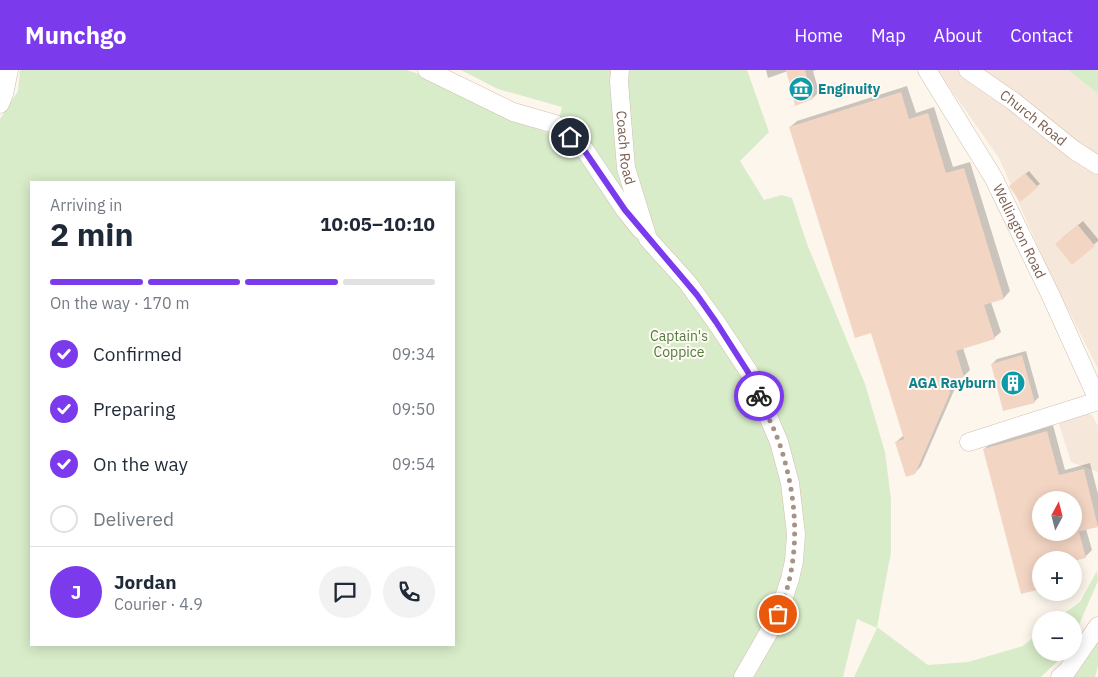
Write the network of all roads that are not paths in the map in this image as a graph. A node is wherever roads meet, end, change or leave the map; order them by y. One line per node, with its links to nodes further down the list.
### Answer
1 (9, 70): 6 (street)
2 (427, 70): 8 (street)
3 (620, 70): 8 (street, Coach Road)
4 (927, 70): 9 (street, Wellington Road)
5 (968, 70): 7 (street, Church Road)
6 (0, 104)
7 (1098, 165)
8 (648, 239): 12 (street, Coach Road)
9 (1098, 400): 10 (street)
10 (969, 442)
11 (1098, 626): 13 (street)
12 (743, 677)
13 (1060, 677)

